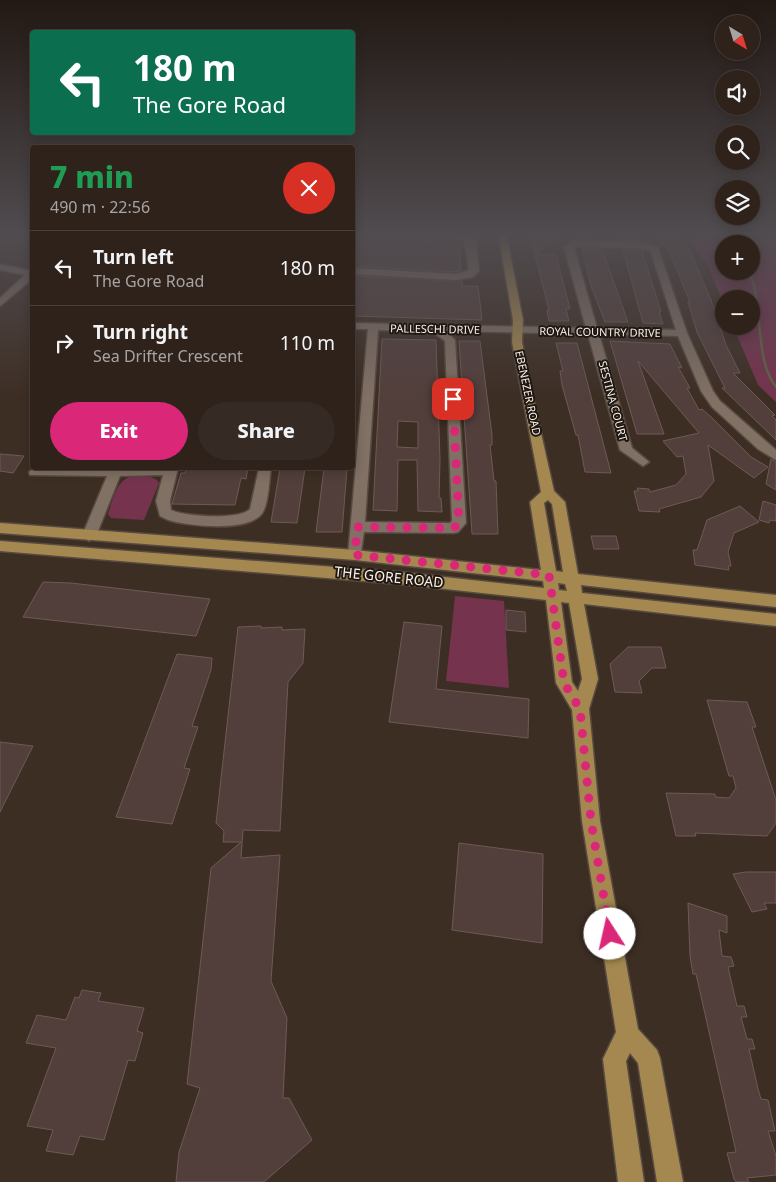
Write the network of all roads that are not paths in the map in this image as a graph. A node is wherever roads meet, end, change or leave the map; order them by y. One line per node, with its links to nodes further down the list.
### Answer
1 (16, 288): 5 (street)
2 (512, 288): 10 (main road, EBENEZER ROAD)
3 (581, 288): 11 (street, SESTINA COURT)
4 (667, 288): 12 (street, SESTINA COURT)
5 (0, 303)
6 (355, 326): 7 (street, PALLESCHI DRIVE)
7 (373, 328): 8 (street, PALLESCHI DRIVE); 23 (street)
8 (437, 330): 9 (street, PALLESCHI DRIVE); 13 (street)
9 (463, 330): 10 (street, PALLESCHI DRIVE); 13 (street)
10 (518, 331): 11 (street, ROYAL COUNTRY DRIVE); 22 (main road, EBENEZER ROAD)
11 (594, 332): 12 (street, ROYAL COUNTRY DRIVE); 15 (street, SESTINA COURT)
12 (682, 333): 14 (street)
13 (450, 340): 23 (street)
14 (776, 456)
15 (644, 462)
16 (77, 470): 20 (street); 21 (street)
17 (152, 470): 21 (street)
18 (171, 470): 19 (street)
19 (265, 470)
20 (35, 472)
21 (115, 472): 25 (street)
22 (548, 493): 28 (main road, EBENEZER ROAD); 29 (main road, EBENEZER ROAD)
23 (357, 527): 27 (street)
24 (0, 528): 25 (main road, THE GORE ROAD)
25 (88, 536): 27 (main road, THE GORE ROAD)
26 (0, 546): 30 (main road, THE GORE ROAD)
27 (355, 555): 28 (main road, THE GORE ROAD)
28 (549, 575): 29 (main road, THE GORE ROAD); 30 (main road, EBENEZER ROAD)
29 (572, 577): 31 (main road, EBENEZER ROAD); 32 (main road, THE GORE ROAD)
30 (552, 594): 31 (main road, THE GORE ROAD); 34 (main road, EBENEZER ROAD)
31 (576, 597): 33 (main road, THE GORE ROAD); 34 (main road, EBENEZER ROAD)
32 (776, 601)
33 (776, 620)
34 (580, 709): 35 (main road, EBENEZER ROAD)
35 (628, 1034): 36 (main road); 37 (main road)
36 (631, 1182)
37 (670, 1182)

